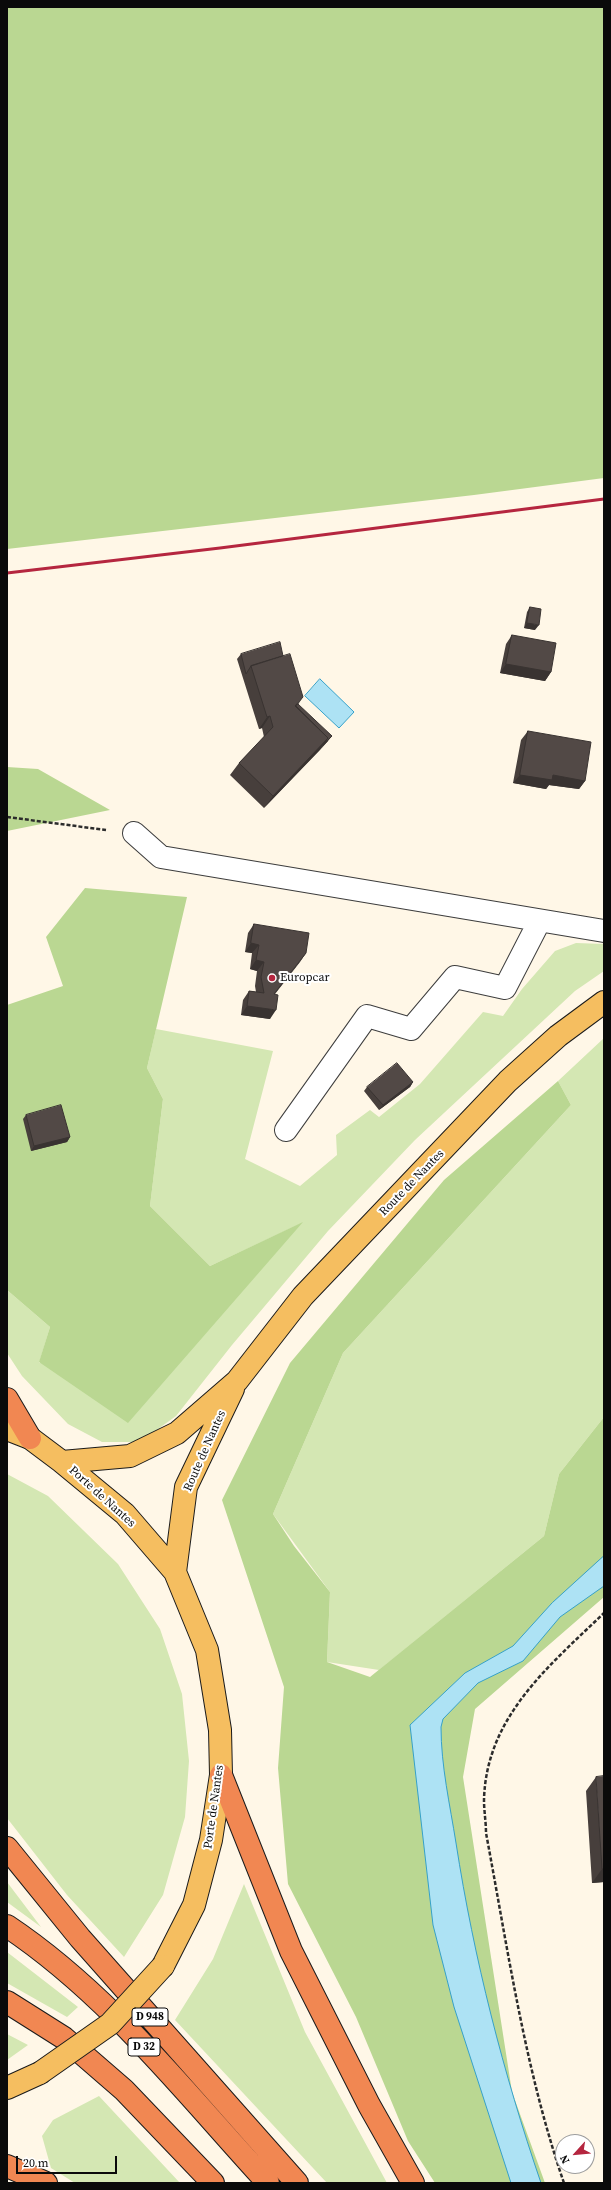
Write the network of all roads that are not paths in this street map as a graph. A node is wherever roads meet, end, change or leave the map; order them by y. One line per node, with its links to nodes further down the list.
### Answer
1 (134, 833): 2 (street)
2 (539, 922): 3 (street); 5 (street)
3 (604, 931)
4 (604, 1002): 6 (main road, Route de Nantes)
5 (286, 1130)
6 (237, 1381): 10 (main road, Route de Nantes); 11 (main road, Route de Nantes)
7 (7, 1399): 9 (highway)
8 (7, 1429): 9 (main road, Porte de Nantes)
9 (30, 1438): 10 (main road, Porte de Nantes)
10 (62, 1462): 11 (main road, Porte de Nantes)
11 (175, 1572): 12 (main road, Porte de Nantes)
12 (221, 1775): 16 (main road, Porte de Nantes, bridge); 22 (highway)
13 (7, 1848): 21 (highway, D 948)
14 (7, 1926): 20 (highway, D 32)
15 (7, 2002): 19 (highway)
16 (7, 2088)
17 (7, 2166): 18 (highway)
18 (46, 2183)
19 (213, 2183)
20 (268, 2183)
21 (297, 2183)
22 (413, 2183)

